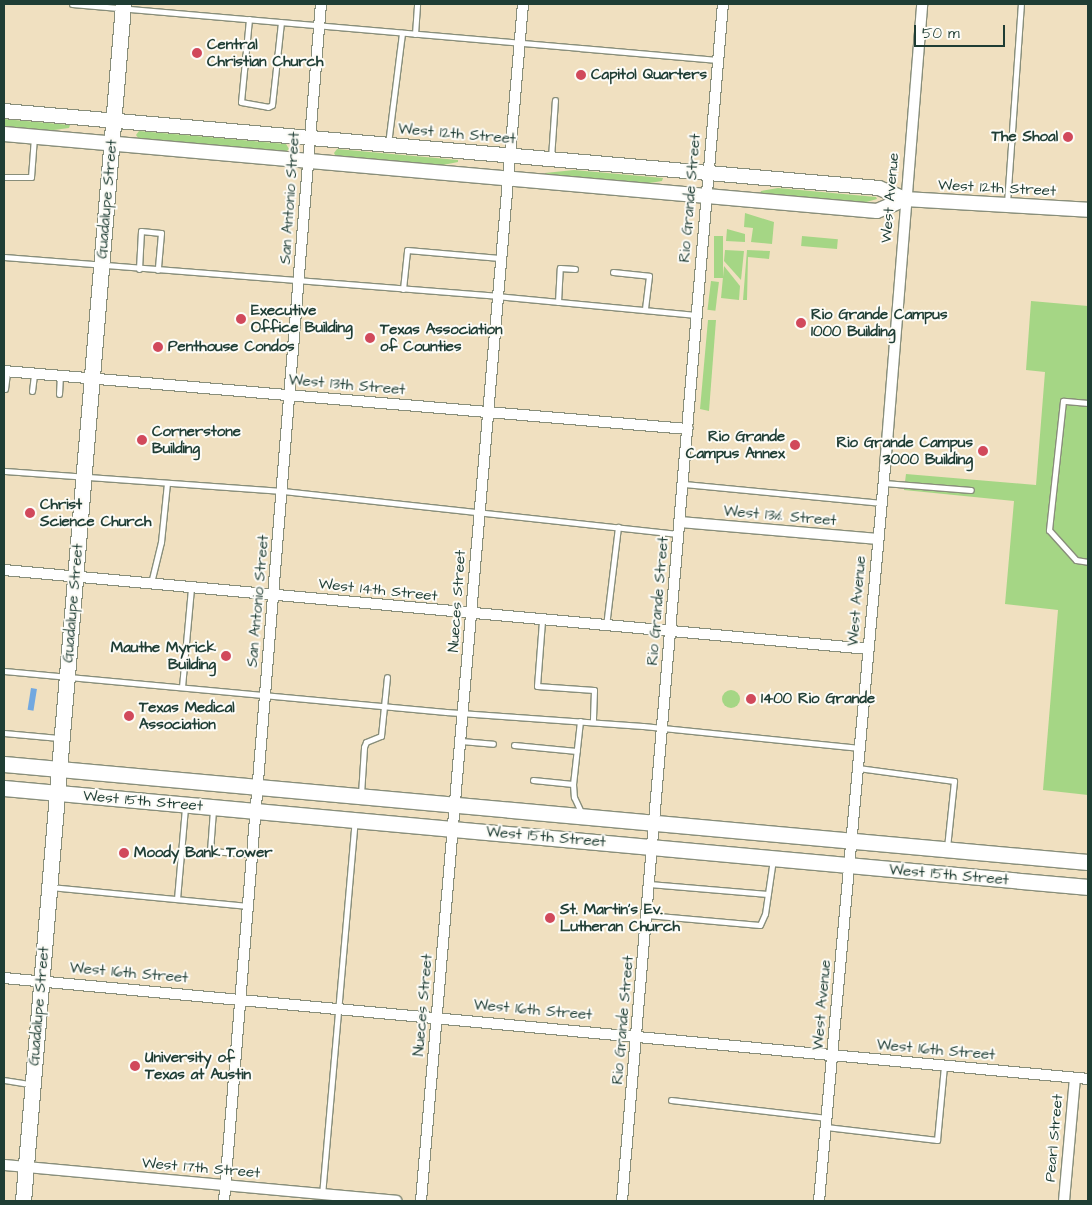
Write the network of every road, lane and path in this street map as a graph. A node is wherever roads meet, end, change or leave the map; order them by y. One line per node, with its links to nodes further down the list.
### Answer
1 (72, 4): 9 (lane)
2 (152, 4): 10 (lane)
3 (321, 4): 13 (street, San Antonio Street)
4 (417, 4): 15 (lane)
5 (523, 4): 16 (street, Nueces Street)
6 (723, 4): 17 (street, Rio Grande Street)
7 (922, 4): 33 (street, West Avenue)
8 (1021, 4): 34 (lane)
9 (123, 6): 10 (lane); 20 (main road, Guadalupe Street)
10 (151, 11): 11 (lane)
11 (249, 19): 12 (lane); 12 (lane)
12 (281, 22): 13 (lane)
13 (319, 26): 14 (lane); 23 (street, San Antonio Street)
14 (402, 33): 15 (lane); 25 (lane)
15 (415, 34): 16 (lane)
16 (520, 44): 17 (lane); 26 (street, Nueces Street)
17 (718, 60): 29 (street, Rio Grande Street)
18 (555, 100): 27 (lane)
19 (4, 111): 20 (main road, West 12th Street)
20 (113, 121): 23 (main road, West 12th Street); 24 (main road, Guadalupe Street)
21 (4, 134): 22 (main road, West 12th Street)
22 (34, 137): 24 (main road, West 12th Street); 30 (lane)
23 (310, 138): 25 (main road, West 12th Street); 28 (street, San Antonio Street)
24 (112, 143): 28 (main road, West 12th Street); 38 (main road, Guadalupe Street)
25 (388, 145): 26 (main road, West 12th Street)
26 (510, 155): 27 (main road, West 12th Street); 31 (street, Nueces Street)
27 (550, 159): 29 (main road, West 12th Street)
28 (308, 160): 31 (main road, West 12th Street); 43 (street, San Antonio Street)
29 (707, 172): 32 (street, Rio Grande Street); 33 (main road, West 12th Street)
30 (4, 177)
31 (508, 177): 32 (main road, West 12th Street); 37 (street, Nueces Street)
32 (705, 195): 33 (main road, West 12th Street); 48 (street, Rio Grande Street)
33 (904, 199): 34 (main road, West 12th Street); 63 (street, West Avenue)
34 (1007, 204): 35 (main road, West 12th Street)
35 (1088, 210)
36 (4, 257): 38 (lane)
37 (500, 258): 44 (lane); 45 (street, Nueces Street)
38 (101, 265): 39 (lane); 52 (main road, Guadalupe Street)
39 (139, 269): 41 (lane); 41 (lane)
40 (576, 269): 46 (lane)
41 (158, 270): 43 (lane)
42 (613, 272): 47 (lane)
43 (299, 281): 44 (lane); 56 (street, San Antonio Street)
44 (402, 289): 45 (lane)
45 (496, 296): 46 (lane); 58 (street, Nueces Street)
46 (558, 302): 47 (lane)
47 (645, 310): 48 (lane)
48 (696, 315): 59 (street, Rio Grande Street)
49 (5, 372): 50 (street, West 13th Street); 53 (lane)
50 (34, 374): 51 (street, West 13th Street); 54 (lane)
51 (60, 376): 52 (street, West 13th Street); 55 (lane)
52 (92, 379): 56 (street, West 13th Street); 61 (main road, Guadalupe Street)
53 (5, 389)
54 (32, 391)
55 (59, 394)
56 (289, 395): 58 (street, West 13th Street); 66 (street, San Antonio Street)
57 (1088, 404): 73 (lane)
58 (488, 412): 59 (street, West 13th Street); 68 (street, Nueces Street)
59 (688, 428): 64 (street, Rio Grande Street)
60 (4, 471): 61 (lane)
61 (84, 478): 62 (lane); 75 (main road, Guadalupe Street)
62 (167, 483): 66 (lane); 76 (lane)
63 (883, 483): 65 (lane); 67 (street, West Avenue)
64 (684, 484): 67 (lane); 69 (street, Rio Grande Street)
65 (972, 490)
66 (283, 491): 68 (lane); 78 (street, San Antonio Street)
67 (882, 503): 72 (street, West Avenue)
68 (478, 512): 70 (lane); 79 (street, Nueces Street)
69 (680, 522): 71 (street, Rio Grande Street); 72 (street, West 13½ Street)
70 (618, 527): 71 (lane); 81 (lane)
71 (679, 534): 82 (street, Rio Grande Street)
72 (878, 540): 83 (street, West Avenue)
73 (1088, 562)
74 (4, 570): 75 (street, West 14th Street)
75 (75, 577): 76 (street, West 14th Street); 85 (main road, Guadalupe Street)
76 (151, 584): 77 (street, West 14th Street)
77 (191, 588): 78 (street, West 14th Street); 87 (lane)
78 (275, 595): 79 (street, West 14th Street); 88 (street, San Antonio Street)
79 (472, 614): 80 (street, West 14th Street); 90 (street, Nueces Street)
80 (542, 621): 81 (street, West 14th Street); 92 (lane)
81 (606, 626): 82 (street, West 14th Street)
82 (671, 632): 83 (street, West 14th Street); 93 (street, Rio Grande Street)
83 (868, 649): 99 (street, West Avenue)
84 (4, 670): 85 (lane)
85 (67, 676): 87 (lane); 95 (main road, Guadalupe Street)
86 (387, 677): 89 (lane)
87 (182, 687): 88 (lane)
88 (265, 695): 89 (lane); 107 (street, San Antonio Street)
89 (384, 706): 90 (lane); 109 (lane)
90 (463, 714): 91 (lane); 96 (street, Nueces Street)
91 (580, 721): 92 (lane); 100 (lane)
92 (592, 722): 93 (lane)
93 (662, 728): 99 (lane); 116 (street, Rio Grande Street)
94 (4, 733): 95 (lane)
95 (62, 738): 103 (main road, Guadalupe Street)
96 (461, 741): 97 (lane); 111 (street, Nueces Street)
97 (493, 744)
98 (514, 745): 100 (lane)
99 (860, 748): 102 (street, West Avenue)
100 (576, 752): 105 (lane)
101 (4, 764): 103 (main road, West 15th Street)
102 (858, 768): 118 (street, West Avenue); 120 (lane)
103 (59, 769): 107 (main road, West 15th Street); 108 (main road, Guadalupe Street)
104 (533, 780): 105 (lane)
105 (573, 784): 114 (lane)
106 (4, 788): 108 (main road, West 15th Street)
107 (257, 788): 109 (main road, West 15th Street); 113 (street, San Antonio Street)
108 (57, 793): 110 (main road, West 15th Street); 126 (main road, Guadalupe Street)
109 (361, 797): 111 (main road, West 15th Street)
110 (185, 804): 112 (main road, West 15th Street); 129 (lane)
111 (456, 805): 114 (main road, West 15th Street); 117 (street, Nueces Street)
112 (213, 806): 113 (main road, West 15th Street); 121 (lane)
113 (255, 810): 115 (main road, West 15th Street); 121 (street, San Antonio Street)
114 (583, 816): 116 (main road, West 15th Street)
115 (355, 820): 117 (main road, West 15th Street); 135 (lane)
116 (655, 822): 118 (main road, West 15th Street); 119 (street, Rio Grande Street)
117 (454, 829): 119 (main road, West 15th Street); 136 (street, Nueces Street)
118 (851, 841): 120 (main road, West 15th Street); 124 (street, West Avenue)
119 (653, 847): 122 (main road, West 15th Street); 125 (street, Rio Grande Street)
120 (947, 850): 123 (main road, West 15th Street)
121 (252, 854): 130 (street, San Antonio Street)
122 (773, 858): 124 (main road, West 15th Street); 128 (lane)
123 (1088, 862)
124 (848, 866): 127 (main road, West 15th Street); 138 (street, West Avenue)
125 (649, 884): 128 (lane); 131 (street, Rio Grande Street)
126 (49, 887): 129 (lane); 133 (main road, Guadalupe Street)
127 (1088, 887)
128 (768, 894): 131 (lane)
129 (177, 898): 130 (lane)
130 (249, 906): 134 (street, San Antonio Street)
131 (646, 915): 137 (street, Rio Grande Street)
132 (4, 978): 133 (street, West 16th Street)
133 (42, 980): 134 (street, West 16th Street); 143 (main road, Guadalupe Street)
134 (242, 999): 135 (street, West 16th Street); 148 (street, San Antonio Street)
135 (337, 1008): 136 (street, West 16th Street); 149 (lane)
136 (438, 1016): 137 (street, West 16th Street); 153 (street, Nueces Street)
137 (638, 1035): 138 (street, West 16th Street); 154 (street, Rio Grande Street)
138 (833, 1056): 139 (street, West 16th Street); 145 (street, West Avenue)
139 (944, 1066): 140 (street, West 16th Street); 145 (lane)
140 (1075, 1078): 141 (street, West 16th Street); 156 (street, Pearl Street)
141 (1088, 1079)
142 (4, 1080): 143 (lane)
143 (33, 1084): 147 (main road, Guadalupe Street)
144 (671, 1100): 145 (lane)
145 (827, 1123): 155 (street, West Avenue)
146 (4, 1165): 147 (street, West 17th Street)
147 (26, 1167): 148 (street, West 17th Street); 150 (main road, Guadalupe Street)
148 (226, 1185): 149 (street, West 17th Street); 151 (street, San Antonio Street)
149 (322, 1195): 152 (street, West 17th Street)
150 (23, 1201)
151 (224, 1201)
152 (396, 1201)
153 (421, 1201)
154 (622, 1201)
155 (819, 1201)
156 (1064, 1201)

